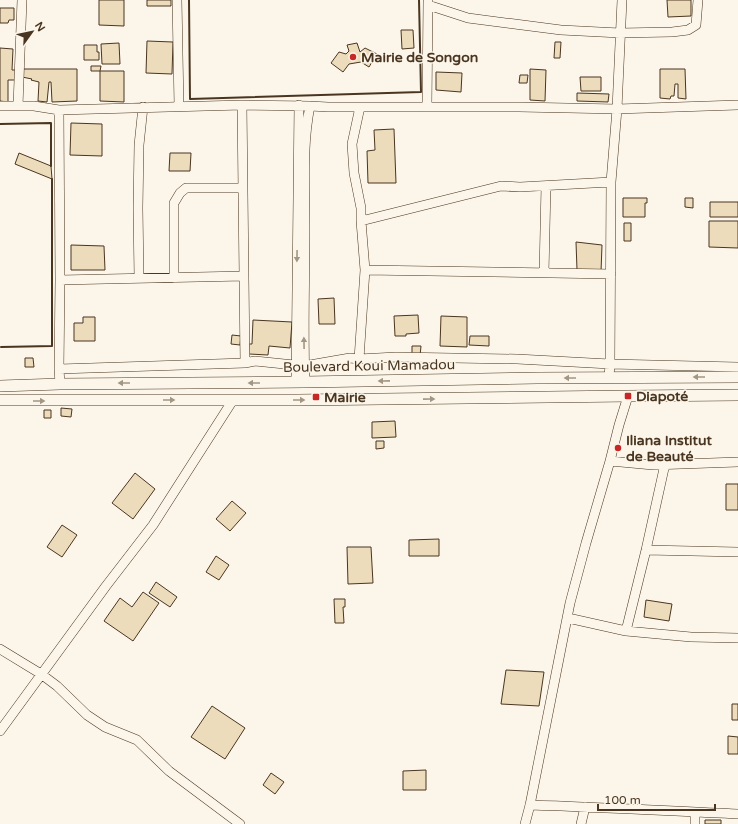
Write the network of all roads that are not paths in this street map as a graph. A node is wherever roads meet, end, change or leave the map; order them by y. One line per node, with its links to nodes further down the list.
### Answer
1 (22, 0): 10 (street)
2 (177, 0): 11 (street)
3 (622, 0): 6 (street)
4 (698, 0): 6 (street)
5 (428, 3): 6 (street); 16 (street)
6 (620, 33): 18 (street)
7 (242, 105): 11 (street); 12 (street); 21 (street)
8 (738, 105): 18 (street)
9 (0, 106): 10 (street)
10 (18, 106): 17 (street)
11 (179, 106): 14 (street)
12 (299, 106): 13 (street); 33 (street, one-way to 33)
13 (310, 106): 15 (street); 33 (street, one-way to 13)
14 (143, 107): 17 (street); 27 (street)
15 (360, 107): 16 (street); 22 (street)
16 (427, 107): 18 (street)
17 (59, 110): 29 (street)
18 (616, 110): 19 (street)
19 (611, 182): 20 (street); 25 (street)
20 (546, 186): 22 (street); 24 (street)
21 (243, 188): 26 (street); 28 (street)
22 (361, 221): 23 (street)
23 (365, 270): 24 (street); 30 (street)
24 (544, 273): 25 (street)
25 (611, 274): 32 (street)
26 (244, 276): 28 (street); 31 (street)
27 (139, 278): 28 (street); 29 (street)
28 (174, 278)
29 (60, 280): 35 (street)
30 (359, 359): 32 (street); 33 (street)
31 (245, 363): 33 (street); 35 (street)
32 (610, 364): 34 (street); 36 (street)
33 (300, 365): 39 (street)
34 (738, 367)
35 (59, 369): 40 (street)
36 (609, 377): 37 (main road, Boulevard Koui Mamadou); 39 (main road, Boulevard Koui Mamadou, one-way to 39)
37 (629, 377): 38 (main road, Boulevard Koui Mamadou, one-way to 37); 43 (main road)
38 (738, 377)
39 (300, 382): 40 (main road, Boulevard Koui Mamadou, one-way to 40)
40 (60, 384): 41 (main road, Boulevard Koui Mamadou)
41 (0, 386)
42 (738, 395): 43 (main road)
43 (628, 396): 45 (main road, one-way to 43); 46 (street)
44 (0, 400): 45 (main road, one-way to 45)
45 (233, 400): 55 (street)
46 (610, 461): 48 (street); 51 (street)
47 (738, 462): 48 (street)
48 (665, 464): 49 (street)
49 (646, 550): 50 (street); 52 (street)
50 (738, 552)
51 (568, 618): 52 (street); 57 (street)
52 (626, 631): 53 (street)
53 (738, 638)
54 (0, 649): 55 (street)
55 (41, 674): 56 (street); 61 (street)
56 (0, 730)
57 (530, 805): 58 (street); 62 (street)
58 (585, 806): 59 (street); 63 (street)
59 (695, 812): 60 (street); 64 (street)
60 (738, 814)
61 (240, 824)
62 (525, 824)
63 (581, 824)
64 (695, 824)

